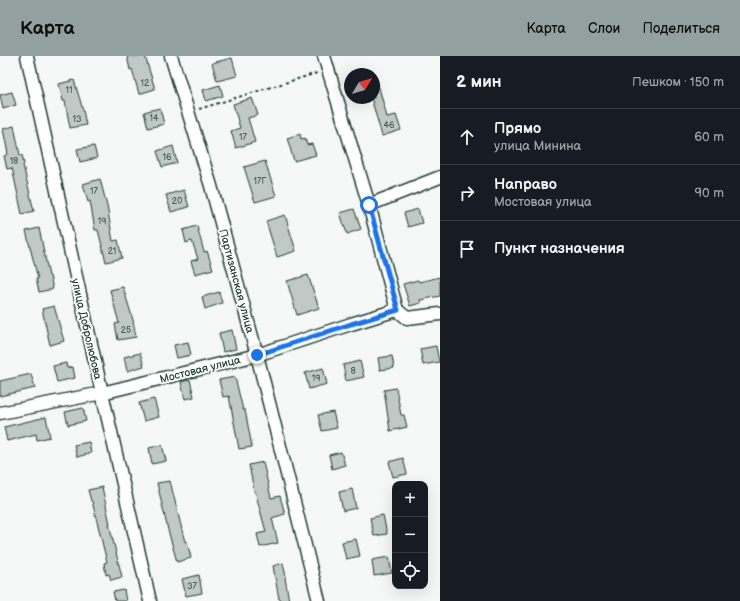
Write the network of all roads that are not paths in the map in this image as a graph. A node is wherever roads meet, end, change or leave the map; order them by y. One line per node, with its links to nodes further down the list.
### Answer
1 (27, 56): 9 (street, улица Добролюбова)
2 (171, 56): 8 (street, Партизанская улица)
3 (324, 56): 5 (street)
4 (440, 177): 5 (street)
5 (369, 205): 6 (street)
6 (398, 310): 7 (street); 8 (street, Мостовая улица)
7 (440, 314)
8 (257, 355): 9 (street, Мостовая улица); 12 (street, Партизанская улица)
9 (102, 393): 10 (street, Мостовая улица); 11 (street, улица Добролюбова)
10 (0, 413)
11 (150, 601)
12 (319, 601)

